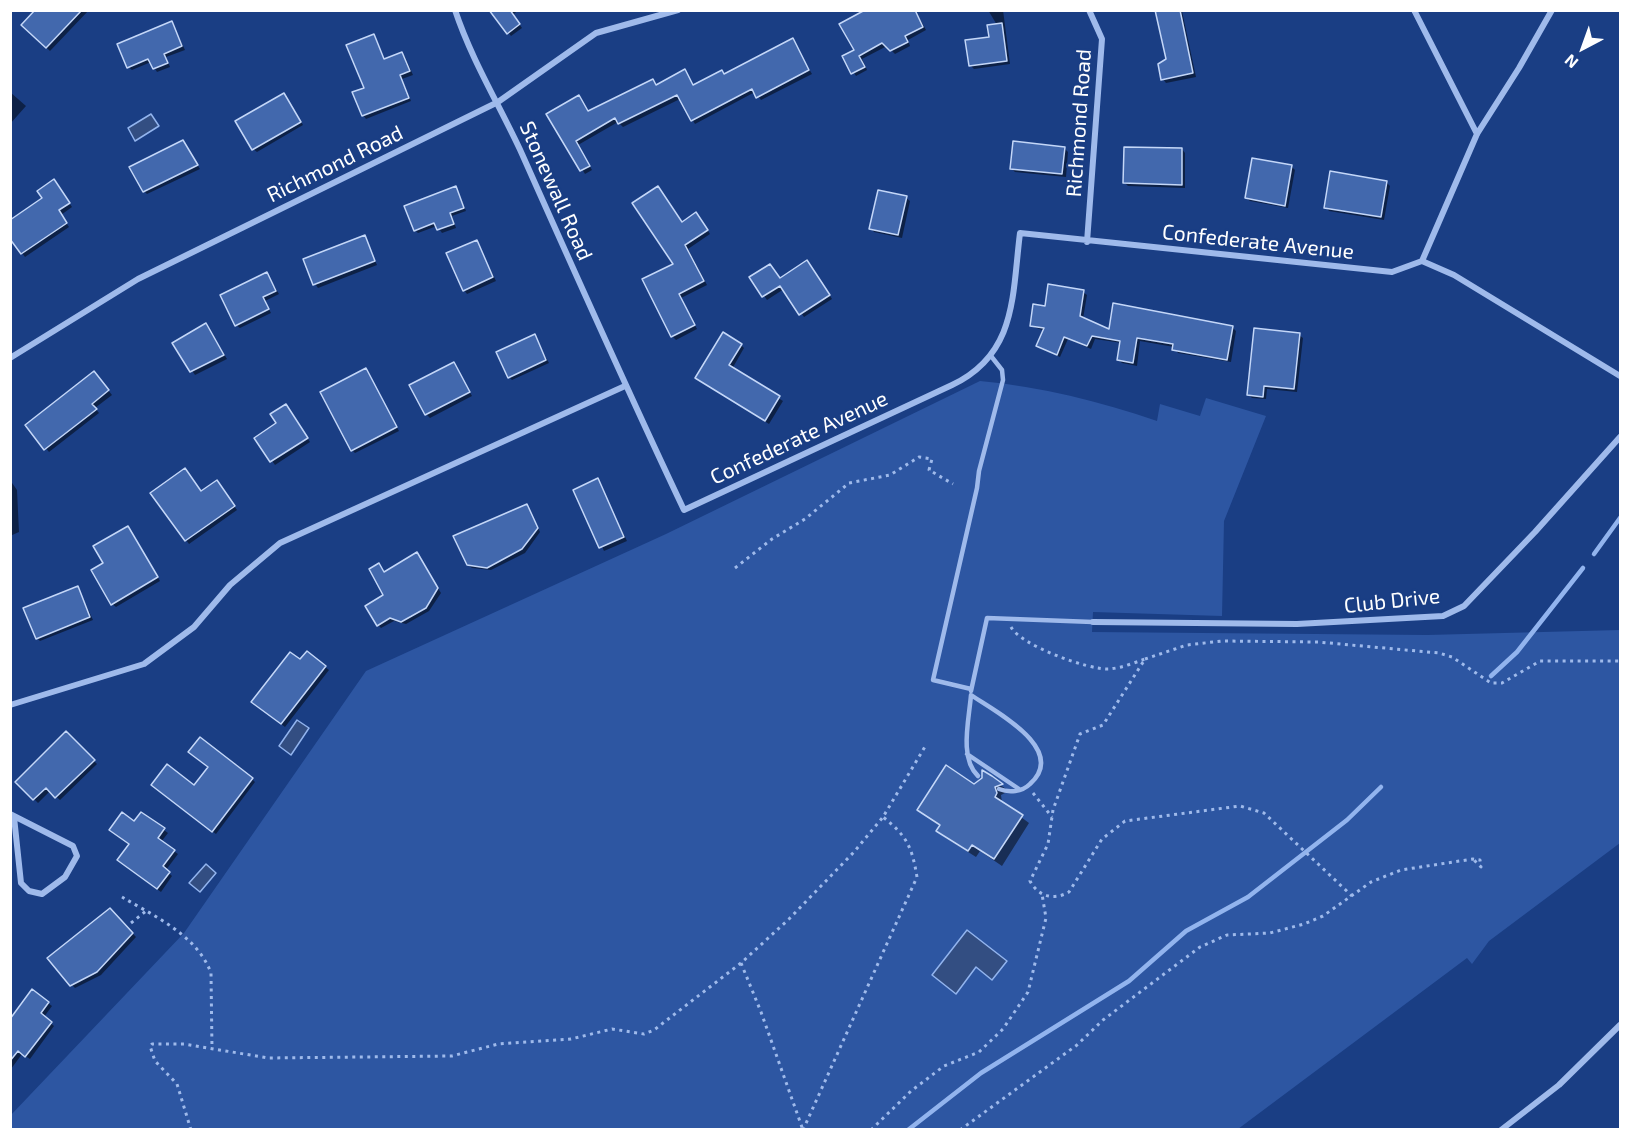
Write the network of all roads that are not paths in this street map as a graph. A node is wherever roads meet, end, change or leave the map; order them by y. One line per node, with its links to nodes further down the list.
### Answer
1 (455, 10): 6 (street, Stonewall Road)
2 (678, 10): 6 (street, Richmond Road)
3 (1089, 10): 8 (street, Richmond Road)
4 (1414, 10): 7 (street)
5 (1552, 10): 7 (street)
6 (498, 102): 11 (street, Richmond Road); 13 (street, Stonewall Road)
7 (1477, 134): 9 (street)
8 (1087, 242): 9 (street, Confederate Avenue); 10 (street, Confederate Avenue)
9 (1422, 261): 12 (street)
10 (991, 356): 13 (street, Confederate Avenue); 16 (lane)
11 (10, 358)
12 (1620, 376)
13 (625, 386): 18 (street)
14 (1620, 437): 15 (street, Club Drive)
15 (1093, 622): 16 (lane)
16 (971, 689): 17 (lane)
17 (971, 695): 19 (lane); 22 (lane)
18 (10, 705)
19 (967, 754): 20 (lane); 22 (lane)
20 (978, 776)
21 (999, 789): 22 (lane)
22 (1020, 790)
23 (12, 816): 23 (street)
24 (1620, 1025): 25 (street)
25 (1501, 1130)

